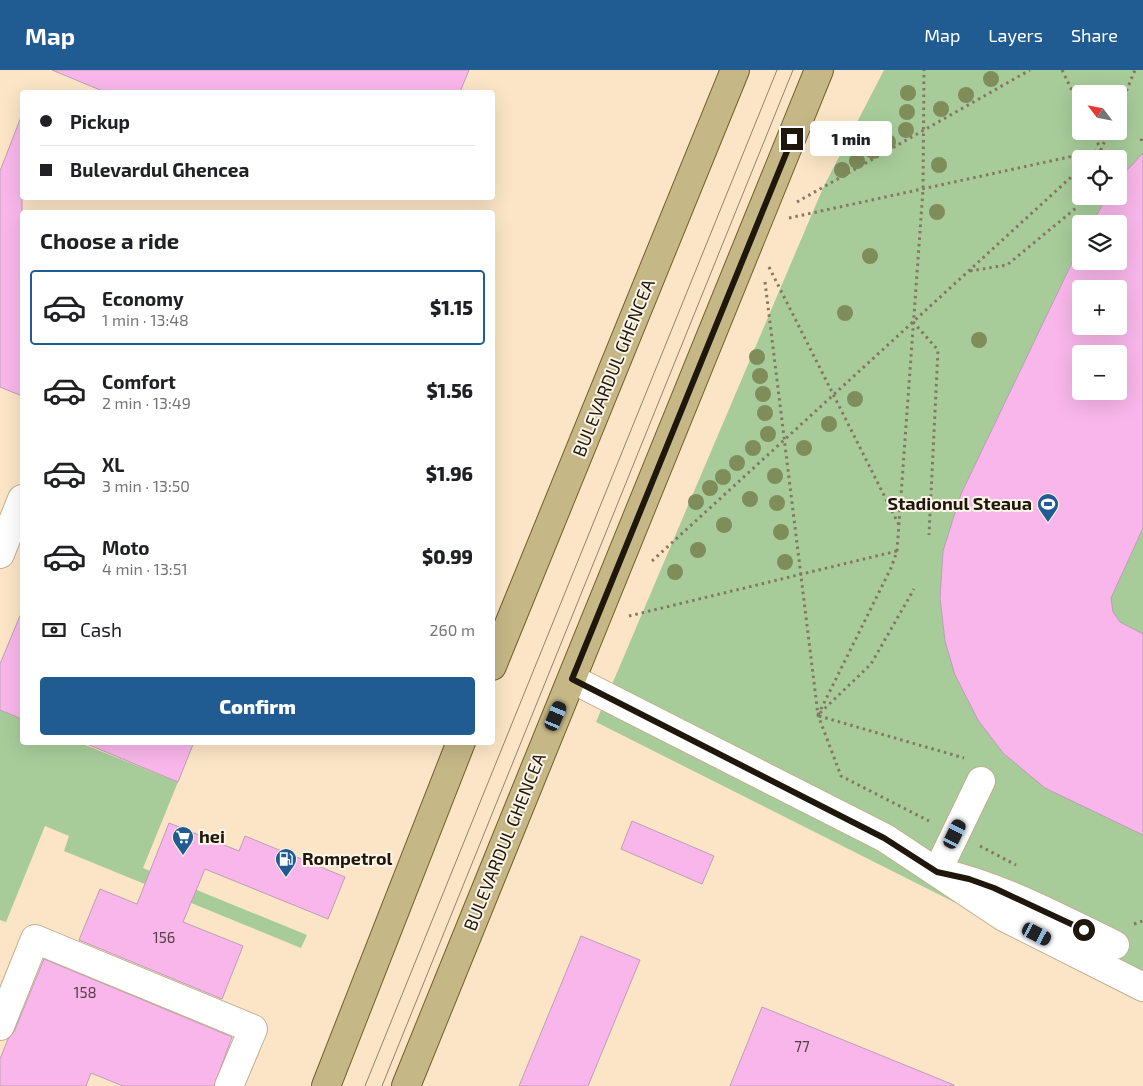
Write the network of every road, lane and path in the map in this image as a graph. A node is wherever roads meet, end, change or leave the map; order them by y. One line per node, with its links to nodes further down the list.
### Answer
1 (735, 70): 34 (main road, BULEVARDUL GHENCEA)
2 (819, 70): 19 (main road, BULEVARDUL GHENCEA)
3 (924, 70): 9 (path)
4 (1030, 70): 9 (path)
5 (1062, 70): 8 (path)
6 (1135, 70): 7 (path)
7 (1128, 87)
8 (1072, 91)
9 (923, 131): 17 (path); 19 (path)
10 (1143, 135): 13 (path)
11 (1096, 140): 14 (path)
12 (1105, 140): 14 (path)
13 (1141, 141)
14 (1101, 150)
15 (1072, 157): 17 (path)
16 (1072, 176): 20 (path)
17 (923, 190): 19 (path); 22 (path)
18 (1076, 208): 20 (path)
19 (756, 230): 23 (path); 33 (main road, BULEVARDUL GHENCEA)
20 (970, 271): 22 (path)
21 (764, 278): 24 (path)
22 (913, 322): 23 (path); 26 (path); 27 (path)
23 (833, 395): 24 (path); 26 (path)
24 (785, 439): 30 (path); 31 (path)
25 (20, 504): 29 (lane)
26 (899, 526): 28 (path)
27 (929, 535)
28 (897, 551): 31 (path); 36 (path)
29 (0, 554)
30 (650, 562)
31 (802, 574): 33 (path); 36 (path)
32 (914, 589): 36 (path)
33 (594, 624): 35 (main road, BULEVARDUL GHENCEA)
34 (495, 655)
35 (572, 679): 39 (lane); 47 (main road, BULEVARDUL GHENCEA)
36 (818, 715): 38 (path)
37 (460, 745): 46 (main road)
38 (976, 770): 39 (lane)
39 (937, 872): 40 (lane); 41 (lane)
40 (1115, 945)
41 (1141, 980)
42 (0, 1026): 43 (lane)
43 (229, 1086)
44 (250, 1086): 45 (lane)
45 (255, 1086)
46 (326, 1086)
47 (406, 1086)

